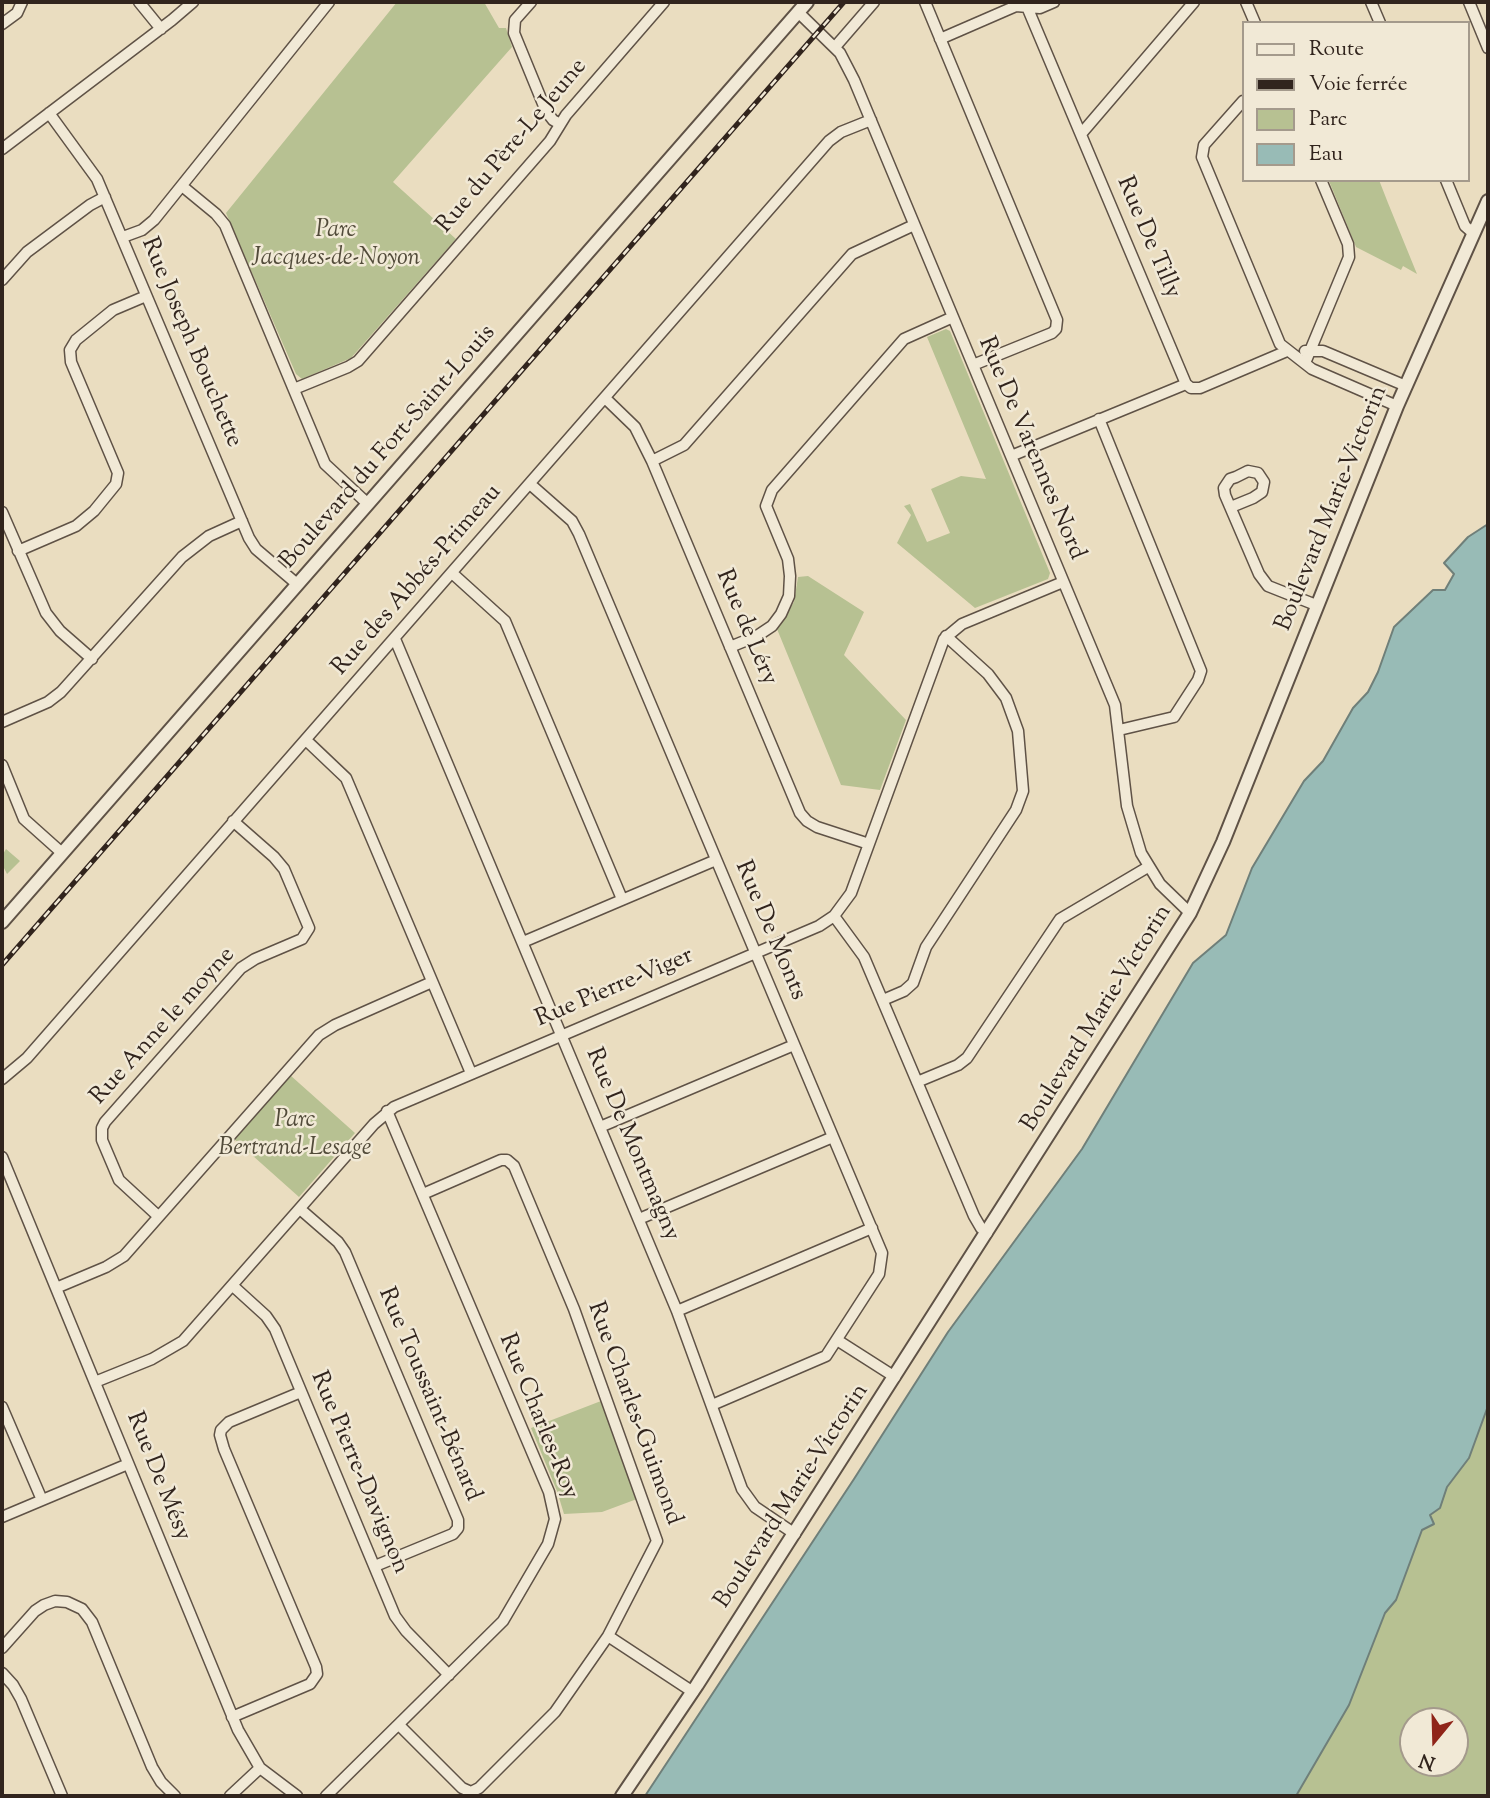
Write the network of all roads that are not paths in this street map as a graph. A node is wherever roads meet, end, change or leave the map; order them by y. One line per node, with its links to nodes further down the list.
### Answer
1 (22, 2): 18 (street)
2 (139, 2): 19 (street)
3 (193, 2): 19 (street)
4 (329, 2): 31 (street)
5 (531, 2): 26 (street)
6 (664, 2): 26 (street, Rue du Père-Le Jeune)
7 (874, 2): 21 (street)
8 (925, 2): 20 (street)
9 (1054, 2): 14 (street)
10 (1194, 2): 27 (street)
11 (1246, 2): 16 (street)
12 (1371, 2): 17 (street)
13 (1469, 2): 22 (street)
14 (1026, 4): 20 (street); 27 (street, Rue De Tilly)
15 (802, 7): 21 (street, Rue De Varennes Nord); 53 (street, Boulevard du Fort-Saint-Louis)
16 (1254, 21)
17 (1379, 21)
18 (2, 24)
19 (161, 29): 24 (street)
20 (940, 39): 43 (street)
21 (835, 47): 25 (street, Rue De Varennes Nord)
22 (1488, 48)
23 (1242, 102): 41 (street)
24 (49, 113): 28 (street); 32 (street, Rue Joseph Bouchette)
25 (871, 120): 34 (street, Rue De Varennes Nord); 47 (street, Rue des Abbés-Primeau)
26 (560, 124): 46 (street, Rue du Père-Le Jeune)
27 (1081, 134): 44 (street, Rue De Tilly)
28 (2, 149)
29 (1322, 182): 40 (street)
30 (1447, 182): 35 (street)
31 (182, 186): 36 (street); 46 (street)
32 (106, 197): 36 (street, Rue Joseph Bouchette); 37 (street)
33 (1488, 201): 35 (street, Boulevard Marie-Victorin)
34 (914, 225): 39 (street, Rue De Varennes Nord); 51 (street)
35 (1474, 233): 45 (street, Boulevard Marie-Victorin)
36 (123, 237): 38 (street, Rue Joseph Bouchette)
37 (2, 280)
38 (146, 296): 56 (street, Rue Joseph Bouchette); 57 (street)
39 (953, 317): 43 (street, Rue De Varennes Nord); 64 (street)
40 (1310, 351): 41 (street); 42 (street); 45 (street)
41 (1291, 352): 42 (street); 44 (street)
42 (1305, 363): 48 (street)
43 (973, 365): 50 (street, Rue De Varennes Nord)
44 (1186, 384): 49 (street)
45 (1406, 386): 48 (street, Boulevard Marie-Victorin)
46 (294, 389): 53 (street)
47 (605, 398): 51 (street, Rue de Léry); 52 (street, Rue des Abbés-Primeau)
48 (1397, 406): 61 (street, Boulevard Marie-Victorin)
49 (1099, 419): 50 (street); 67 (street)
50 (1011, 456): 59 (street, Rue De Varennes Nord)
51 (652, 461): 64 (street, Rue de Léry)
52 (530, 484): 58 (street, Rue des Abbés-Primeau); 73 (street, Rue De Monts)
53 (368, 504): 60 (street, Boulevard du Fort-Saint-Louis)
54 (1231, 507): 61 (street)
55 (2, 512): 57 (street)
56 (242, 521): 60 (street, Rue Joseph Bouchette); 65 (street)
57 (18, 551): 65 (street)
58 (452, 573): 63 (street, Rue des Abbés-Primeau); 75 (street)
59 (1063, 582): 62 (street); 67 (street, Rue De Varennes Nord)
60 (297, 584): 72 (street, Boulevard du Fort-Saint-Louis)
61 (1316, 605): 76 (street, Boulevard Marie-Victorin)
62 (946, 636): 71 (street, Rue Pierre-Viger); 82 (street)
63 (395, 639): 68 (street, Rue des Abbés-Primeau); 79 (street, Rue De Montmagny)
64 (730, 647): 71 (street, Rue de Léry)
65 (92, 659): 66 (street)
66 (2, 722)
67 (1119, 730): 74 (street, Rue De Varennes Nord)
68 (306, 740): 70 (street, Rue des Abbés-Primeau); 81 (street)
69 (2, 765): 72 (street)
70 (233, 821): 86 (street, Rue des Abbés-Primeau); 94 (street, Rue Anne le moyne)
71 (869, 844): 77 (street, Rue Pierre-Viger)
72 (62, 853): 78 (street, Boulevard du Fort-Saint-Louis)
73 (716, 860): 75 (street); 80 (street, Rue De Monts)
74 (1148, 867): 76 (street, Rue De Varennes Nord); 87 (street)
75 (622, 899): 79 (street)
76 (1190, 913): 97 (street, Boulevard Marie-Victorin)
77 (834, 916): 80 (street, Rue Pierre-Viger); 82 (street)
78 (2, 922)
79 (523, 942): 83 (street, Rue De Montmagny)
80 (755, 952): 83 (street, Rue Pierre-Viger); 84 (street, Rue De Monts)
81 (432, 982): 85 (street); 94 (street)
82 (883, 1000): 87 (street)
83 (562, 1034): 85 (street, Rue Pierre-Viger); 89 (street, Rue De Montmagny)
84 (794, 1045): 89 (street); 90 (street, Rue De Monts)
85 (471, 1073): 88 (street, Rue Pierre-Viger)
86 (2, 1079)
87 (917, 1082): 97 (street)
88 (387, 1111): 92 (street, Rue Charles-Roy); 93 (street, Rue Pierre-Viger)
89 (600, 1127): 95 (street, Rue De Montmagny)
90 (833, 1137): 95 (street); 96 (street, Rue De Monts)
91 (3, 1162): 99 (street, Rue De Mésy)
92 (423, 1194): 112 (street, Rue Charles-Guimond); 115 (street, Rue Charles-Roy)
93 (300, 1209): 98 (street, Rue Pierre-Viger); 111 (street, Rue Toussaint-Bénard)
94 (158, 1216): 99 (street)
95 (639, 1219): 100 (street, Rue De Montmagny)
96 (872, 1228): 100 (street); 101 (street, Rue De Monts)
97 (988, 1233): 102 (street, Boulevard Marie-Victorin)
98 (233, 1286): 103 (street, Rue Pierre-Viger); 104 (street, Rue Pierre-Davignon)
99 (56, 1288): 103 (street, Rue De Mésy)
100 (677, 1311): 105 (street, Rue De Montmagny)
101 (837, 1340): 102 (street); 105 (street, Rue De Monts)
102 (895, 1377): 110 (street, Boulevard Marie-Victorin)
103 (95, 1382): 107 (street, Rue De Mésy)
104 (302, 1392): 111 (street, Rue Pierre-Davignon); 117 (street)
105 (712, 1405): 110 (street, Rue De Montmagny)
106 (3, 1411): 108 (street)
107 (128, 1464): 108 (street); 117 (street, Rue De Mésy)
108 (42, 1500): 109 (street)
109 (2, 1517)
110 (795, 1534): 116 (street, Boulevard Marie-Victorin)
111 (375, 1566): 115 (street, Rue Pierre-Davignon)
112 (608, 1636): 116 (street); 118 (street, Rue Charles-Guimond)
113 (2, 1648): 121 (street)
114 (2, 1673): 120 (street)
115 (449, 1675): 118 (street, Rue Charles-Roy)
116 (694, 1692): 125 (street, Boulevard Marie-Victorin)
117 (232, 1717): 119 (street, Rue De Mésy)
118 (399, 1725): 124 (street, Rue Charles-Roy)
119 (260, 1768): 122 (street); 123 (street, Rue De Mésy)
120 (62, 1796)
121 (175, 1796)
122 (230, 1796)
123 (297, 1796)
124 (326, 1796)
125 (622, 1796)

